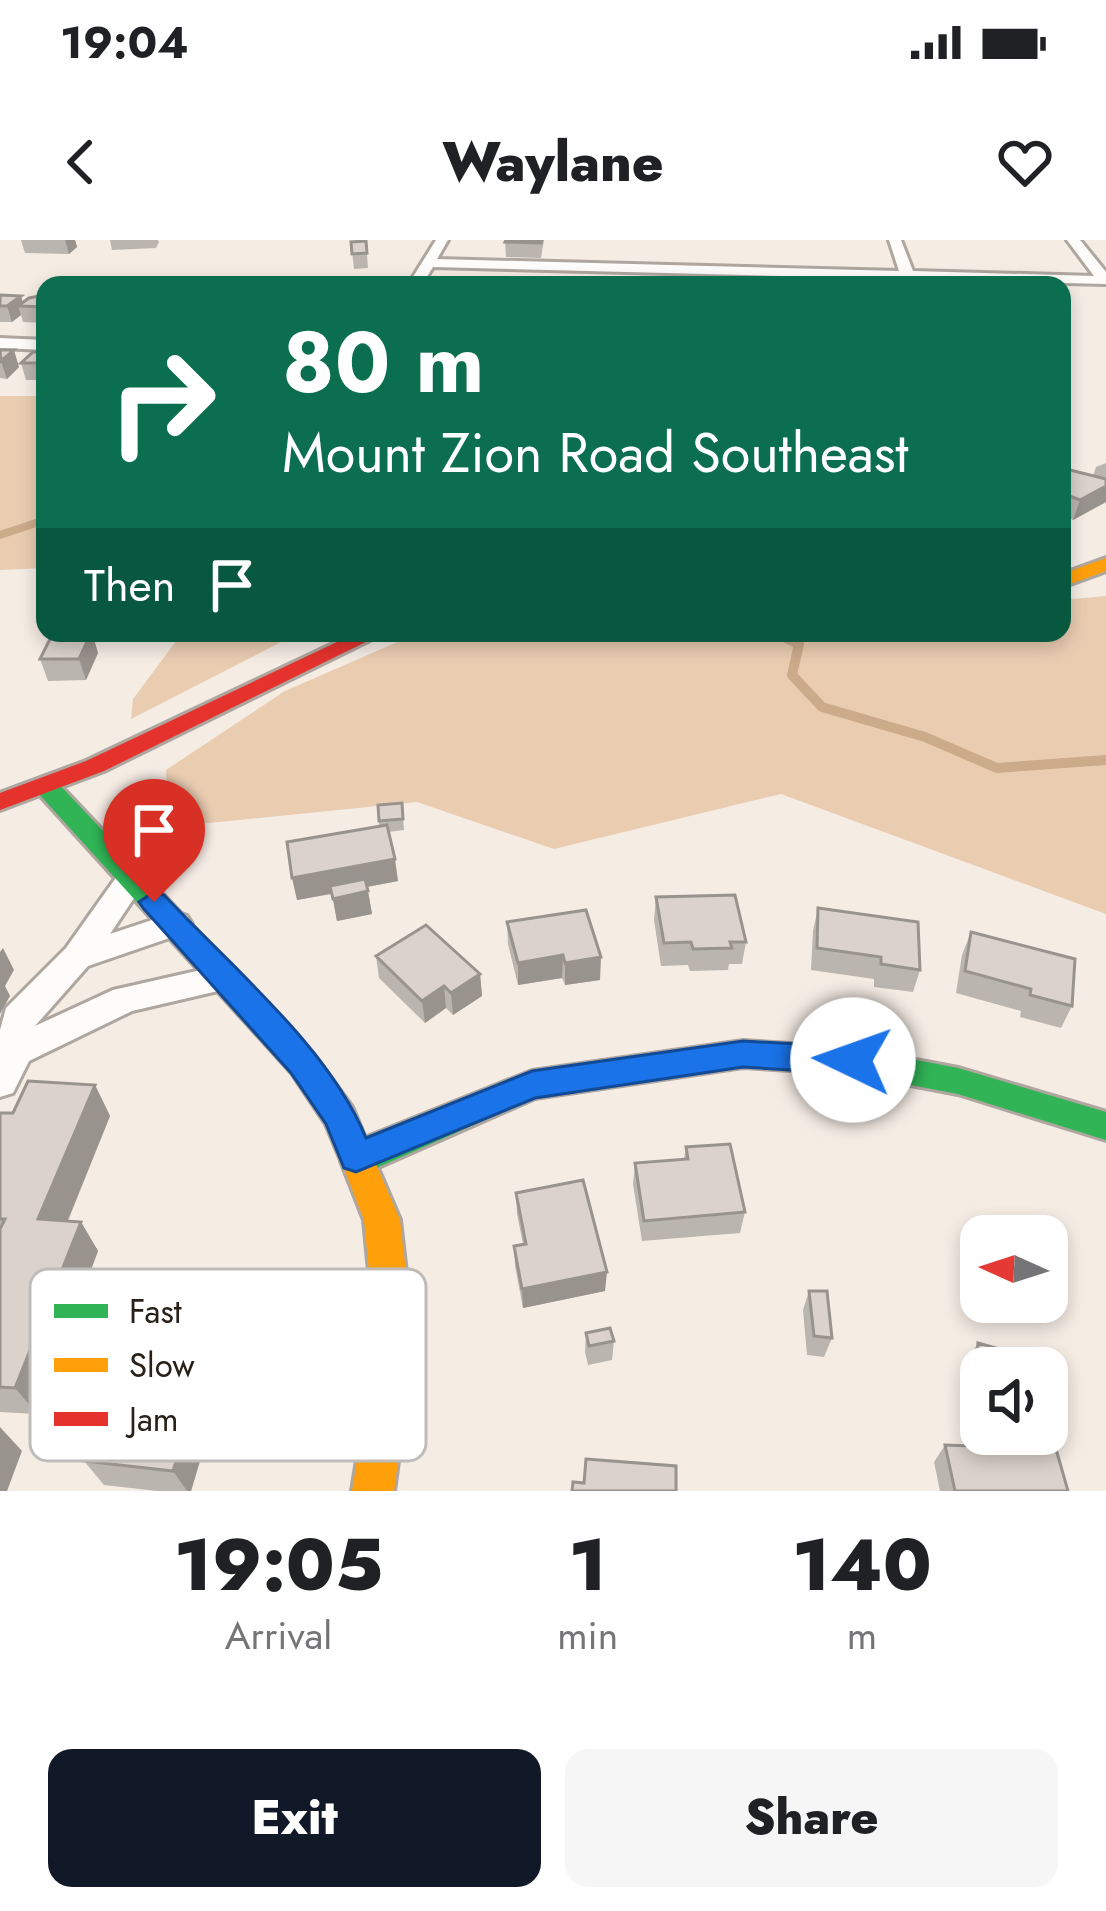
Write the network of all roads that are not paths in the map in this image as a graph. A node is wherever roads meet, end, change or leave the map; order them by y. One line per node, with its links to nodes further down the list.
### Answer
1 (442, 240): 4 (street)
2 (896, 240): 9 (street)
3 (1073, 240): 11 (street)
4 (431, 263): 5 (street); 6 (street)
5 (599, 268): 7 (street); 8 (street)
6 (422, 276)
7 (598, 276)
8 (806, 276)
9 (908, 276)
10 (1071, 280): 11 (street)
11 (1106, 280)
12 (0, 343): 13 (street)
13 (36, 345)
14 (1106, 565): 15 (street)
15 (1071, 578)
16 (351, 642): 17 (street)
17 (47, 787): 18 (street); 19 (street)
18 (0, 802)
19 (131, 880): 20 (street); 21 (street)
20 (176, 924): 21 (street); 22 (street)
21 (77, 957): 23 (street)
22 (223, 977): 23 (street); 25 (street)
23 (8, 1066)
24 (1106, 1126): 25 (street)
25 (356, 1157): 26 (street)
26 (387, 1269)
27 (377, 1461): 28 (street)
28 (373, 1491)

